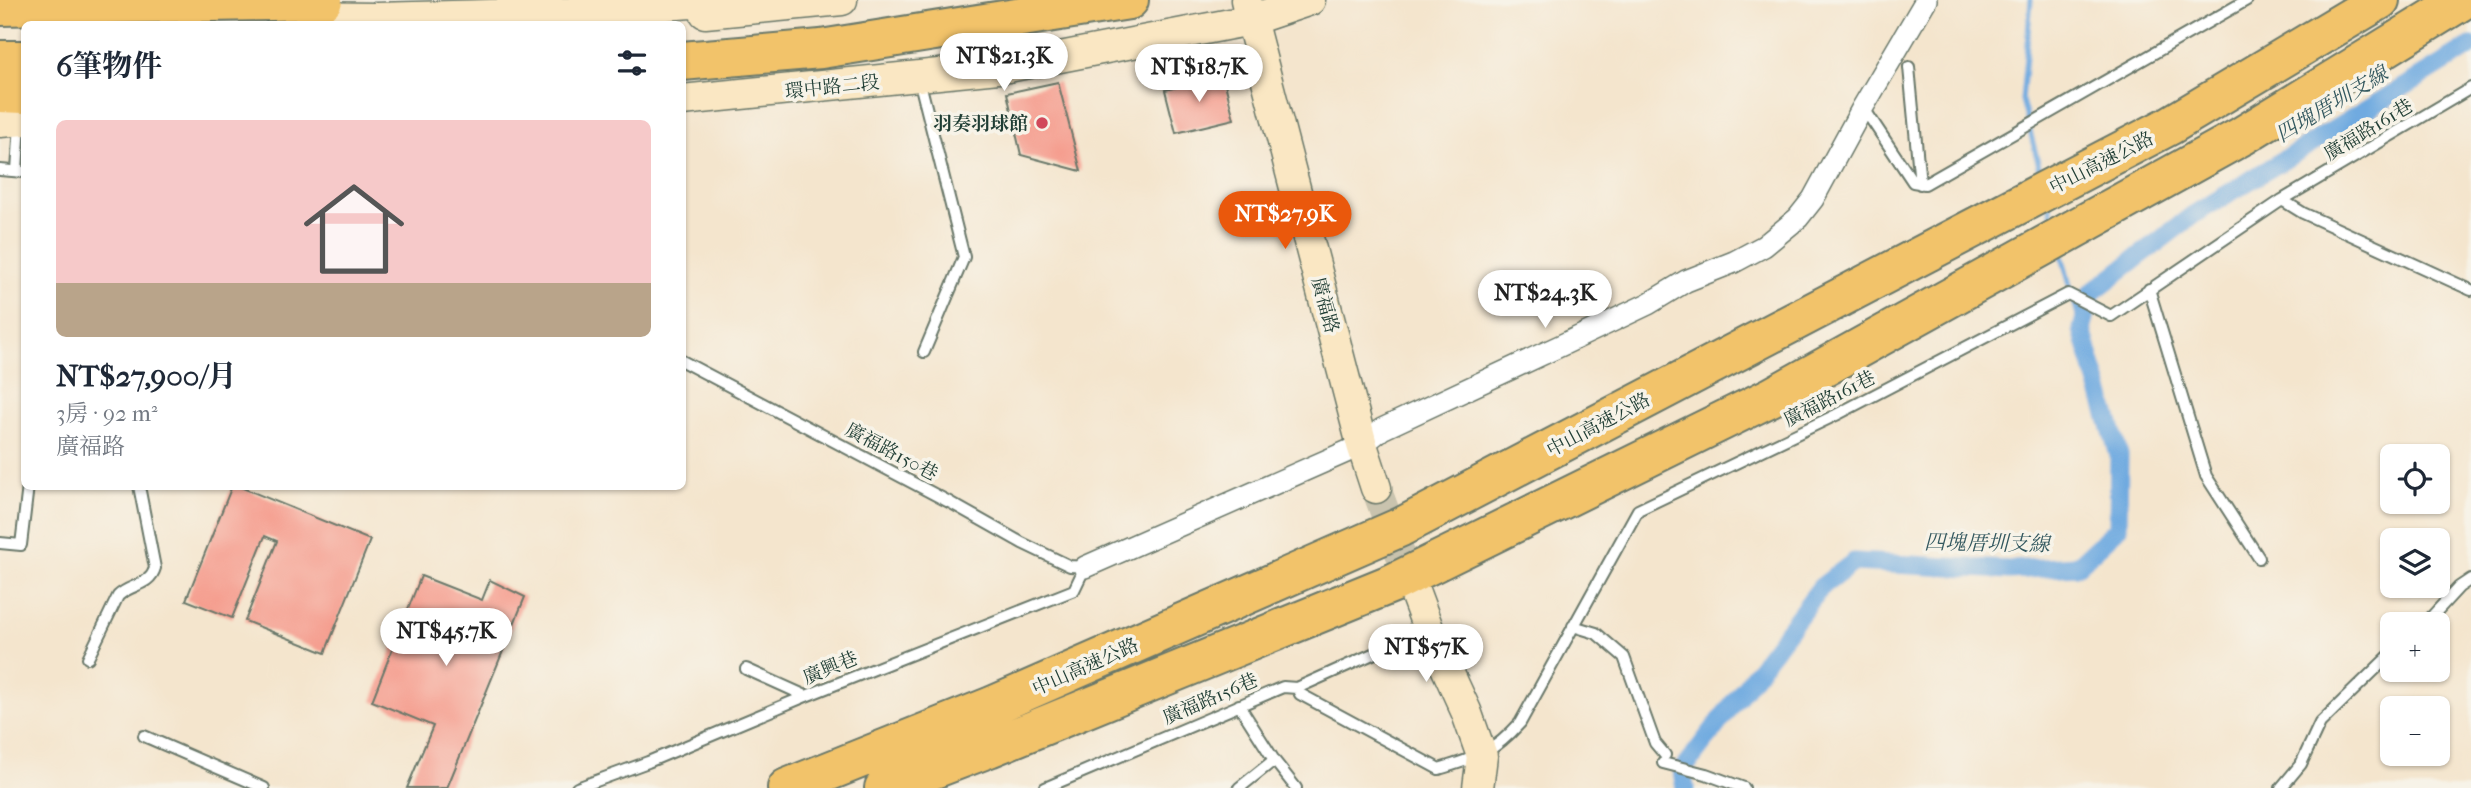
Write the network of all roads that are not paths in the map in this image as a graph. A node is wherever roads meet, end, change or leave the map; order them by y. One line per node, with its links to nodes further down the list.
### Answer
1 (323, 0): 11 (highway, bridge)
2 (726, 0): 14 (street)
3 (842, 0): 15 (street)
4 (980, 0): 16 (highway)
5 (1129, 0): 18 (highway)
6 (1310, 0): 12 (street, 環中路二段)
7 (1926, 0): 24 (street)
8 (2247, 0): 27 (lane)
9 (2380, 0): 56 (highway, 中山高速公路)
10 (2463, 0): 57 (highway, 中山高速公路)
11 (0, 6)
12 (1248, 10): 20 (street, 環中路二段); 33 (street, 廣福路)
13 (199, 14): 14 (street)
14 (229, 14)
15 (581, 21)
16 (686, 40)
17 (0, 60): 22 (highway)
18 (686, 61)
19 (1909, 68): 27 (lane)
20 (918, 76): 23 (street, 環中路二段); 31 (lane)
21 (2471, 89): 28 (lane, 廣福路161巷)
22 (17, 99): 26 (lane)
23 (686, 100)
24 (1863, 107): 27 (lane); 33 (street)
25 (0, 170): 26 (lane)
26 (21, 171)
27 (1920, 184)
28 (2282, 200): 29 (lane, 廣福路161巷); 30 (lane)
29 (2149, 289): 38 (lane); 43 (lane, 廣福路161巷)
30 (2471, 290)
31 (924, 352)
32 (686, 363): 39 (lane, 廣福路150巷)
33 (1362, 445): 34 (street, 廣福路); 39 (street)
34 (1376, 488)
35 (28, 490): 37 (lane)
36 (140, 490): 45 (lane)
37 (0, 543)
38 (2259, 558)
39 (1085, 567): 49 (lane, 廣興巷)
40 (1409, 577): 44 (street)
41 (2471, 579): 42 (lane)
42 (2436, 612)
43 (1573, 626): 52 (lane, 廣福路161巷); 62 (lane)
44 (1428, 628): 48 (lane, 廣福路156巷); 52 (street)
45 (88, 658)
46 (2380, 665): 63 (lane)
47 (746, 669): 49 (lane)
48 (1297, 688): 50 (lane, 廣福路156巷); 52 (lane)
49 (806, 696): 55 (lane, 廣興巷)
50 (1239, 705): 53 (lane); 58 (lane, 廣福路156巷)
51 (144, 736): 54 (lane)
52 (1482, 756): 61 (street)
53 (1274, 760): 59 (lane); 60 (lane)
54 (264, 788)
55 (577, 788)
56 (787, 788)
57 (884, 788)
58 (1045, 788)
59 (1239, 788)
60 (1296, 788)
61 (1478, 788)
62 (1744, 788)
63 (2281, 788)

